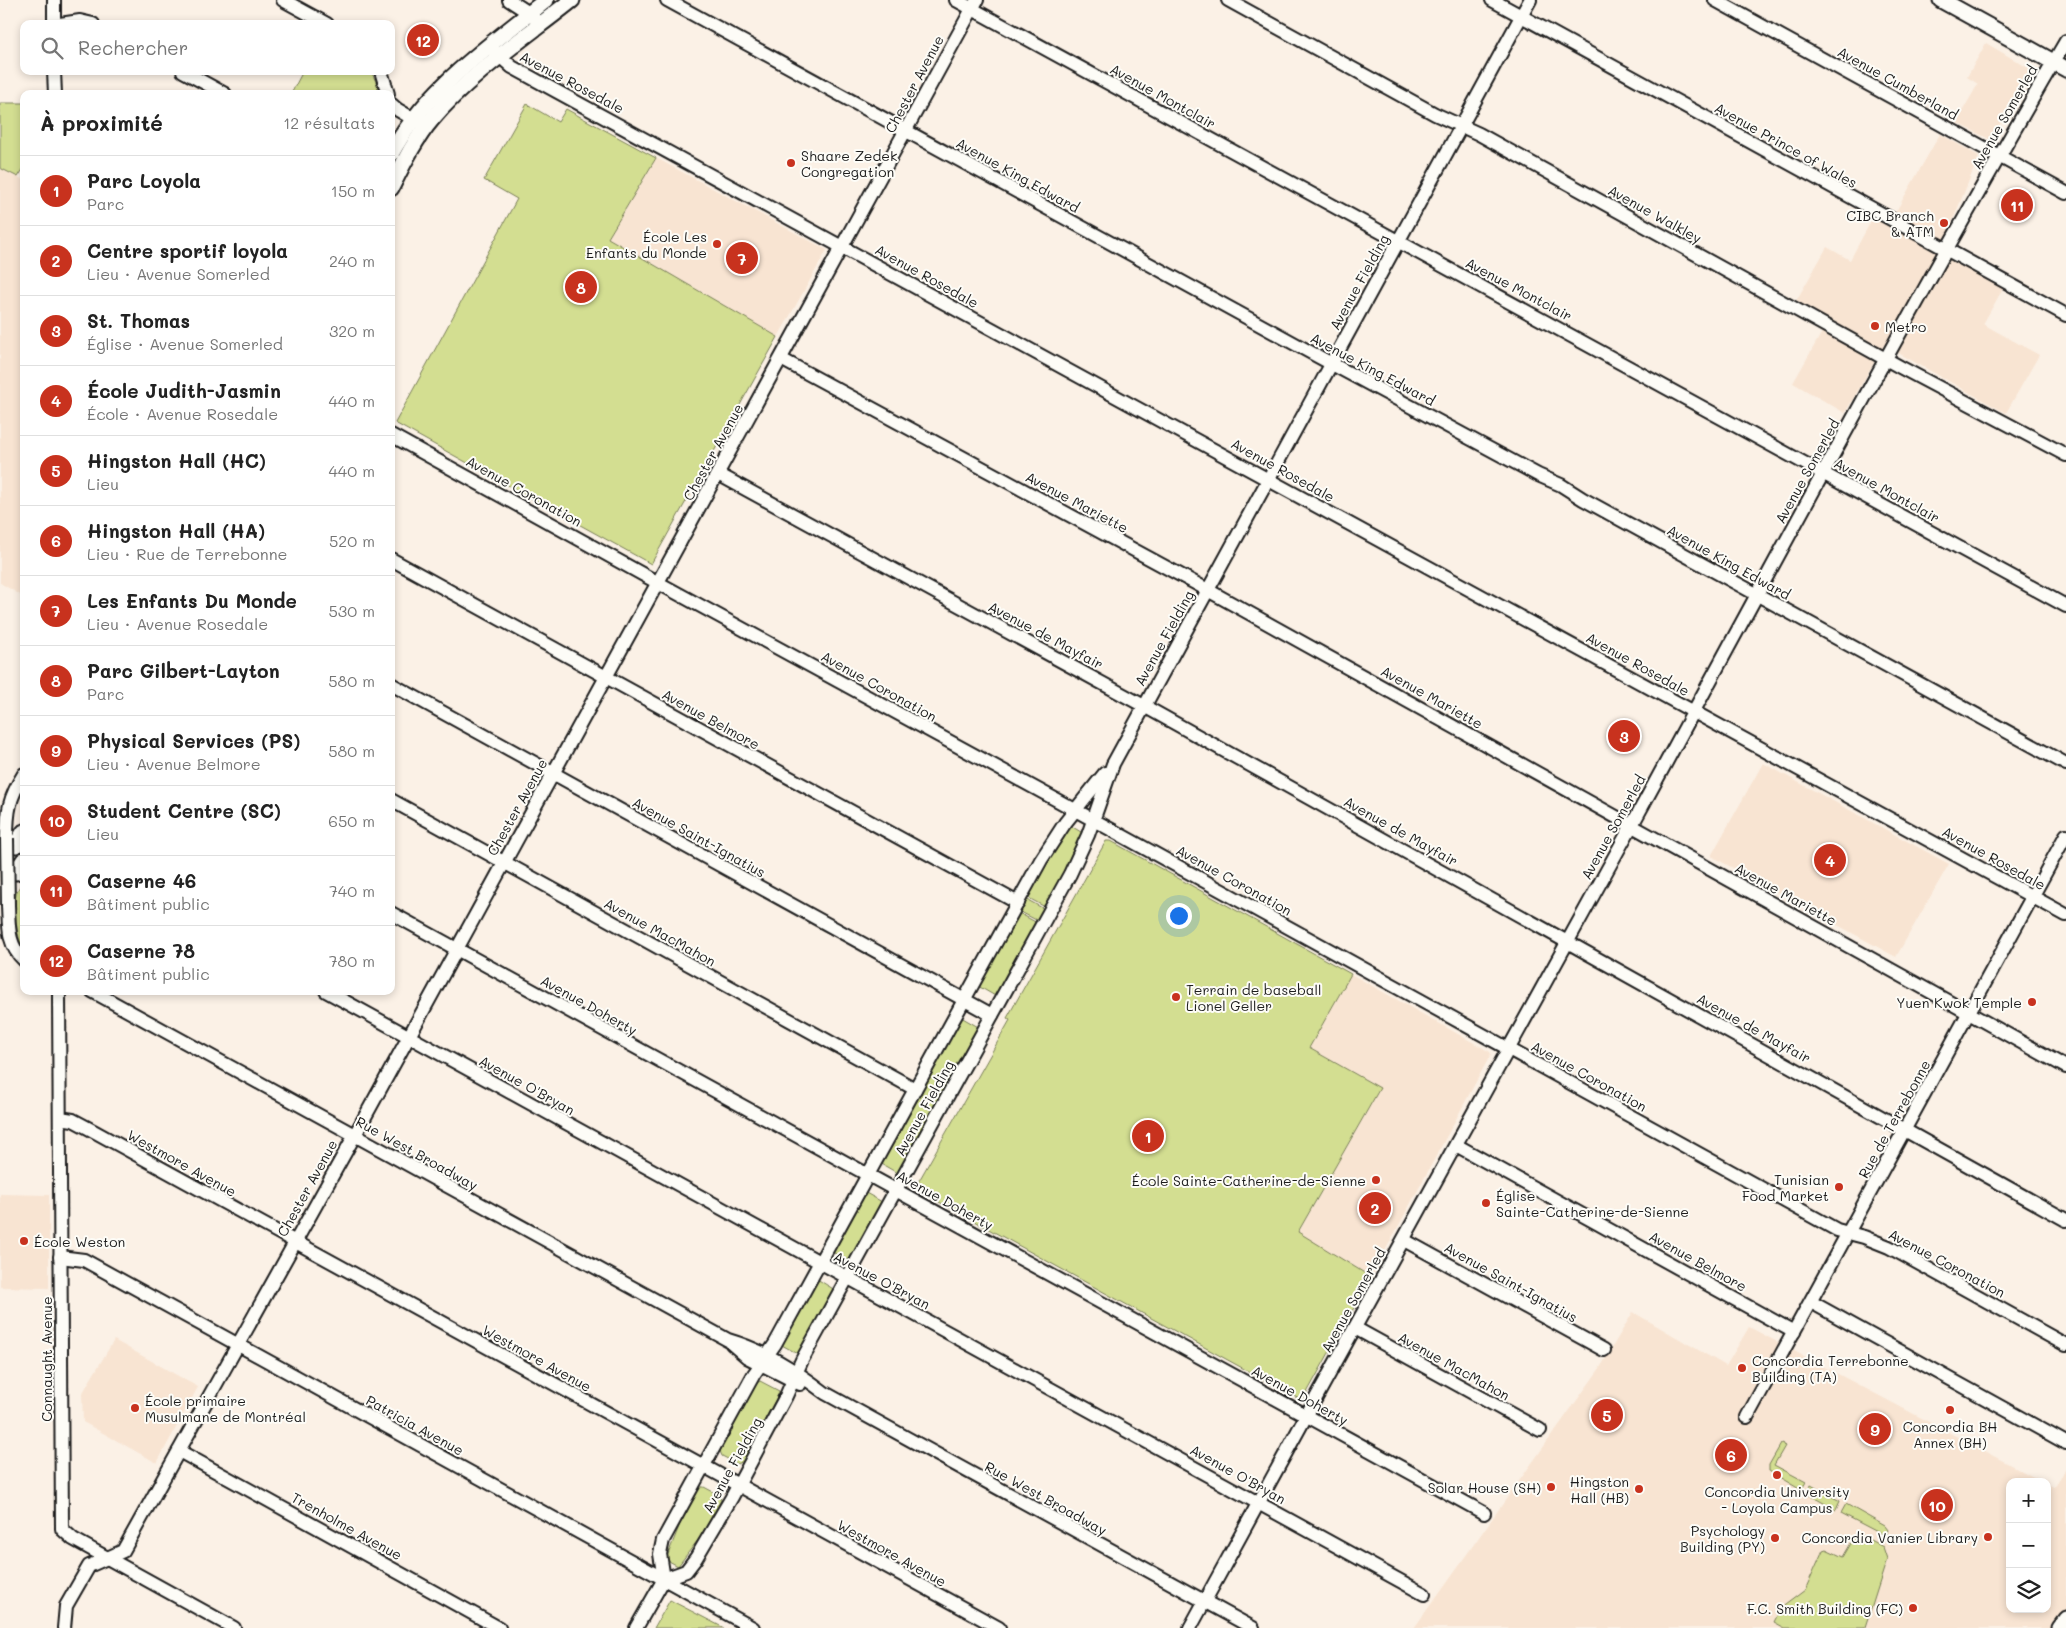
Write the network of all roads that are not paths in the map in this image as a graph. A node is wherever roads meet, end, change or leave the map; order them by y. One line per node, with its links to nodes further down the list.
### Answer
1 (54, 0): 16 (street)
2 (283, 0): 17 (street)
3 (509, 0): 14 (street)
4 (546, 0): 14 (main road)
5 (572, 0): 18 (main road)
6 (667, 0): 31 (street, Avenue King Edward)
7 (956, 0): 13 (street, Avenue Montclair)
8 (1228, 0): 30 (street, Avenue Walkley)
9 (1492, 0): 15 (street, Avenue Prince of Wales)
10 (1530, 0): 15 (street, Avenue Fielding)
11 (1715, 0): 33 (street, Avenue Cumberland)
12 (1941, 0): 21 (main road)
13 (974, 4): 31 (street, Chester Avenue); 36 (street, Avenue Montclair)
14 (529, 14): 18 (street); 20 (main road)
15 (1521, 16): 30 (street, Avenue Fielding); 38 (street, Avenue Prince of Wales)
16 (54, 20)
17 (320, 20)
18 (541, 24): 20 (main road)
19 (2066, 41): 21 (street, Avenue Somerled)
20 (495, 52): 29 (main road); 37 (street, Avenue Rosedale)
21 (2060, 65): 33 (street, Avenue Somerled)
22 (54, 75): 25 (street)
23 (191, 75): 26 (street)
24 (382, 75): 27 (street)
25 (55, 90)
26 (218, 90)
27 (387, 90)
28 (395, 107): 29 (street)
29 (420, 123): 32 (main road); 34 (main road)
30 (1462, 125): 36 (street, Avenue Fielding); 41 (street, Avenue Walkley)
31 (906, 131): 37 (street, Chester Avenue); 42 (street, Avenue King Edward)
32 (395, 150)
33 (1999, 156): 35 (street, Avenue Cumberland); 38 (street, Avenue Somerled)
34 (395, 180)
35 (2066, 193)
36 (1398, 241): 42 (street, Avenue Fielding); 45 (street, Avenue Montclair)
37 (842, 247): 40 (street, Chester Avenue); 47 (street, Avenue Rosedale)
38 (1946, 249): 39 (street, Avenue Prince of Wales); 41 (street, Avenue Somerled)
39 (2066, 316)
40 (781, 359): 46 (street, Chester Avenue); 50 (street, Avenue Mariette)
41 (1886, 359): 44 (street, Avenue Walkley); 45 (street, Avenue Somerled)
42 (1332, 364): 47 (street, Avenue Fielding); 51 (street, Avenue King Edward)
43 (395, 437): 49 (street, Avenue Coronation)
44 (2066, 455)
45 (1824, 473): 51 (street, Avenue Somerled); 52 (street, Avenue Montclair)
46 (718, 474): 49 (street, Chester Avenue); 55 (street, Avenue de Mayfair)
47 (1268, 479): 50 (street, Avenue Fielding); 56 (street, Avenue Rosedale)
48 (395, 561): 53 (street, Avenue Belmore)
49 (657, 582): 53 (street, Chester Avenue); 62 (street, Avenue Coronation)
50 (1208, 590): 55 (street, Avenue Fielding); 64 (street, Avenue Mariette)
51 (1758, 594): 56 (street, Avenue Somerled); 58 (street, Avenue King Edward)
52 (2066, 606)
53 (606, 678): 59 (street, Chester Avenue); 69 (street, Avenue Belmore)
54 (395, 686): 59 (street, Avenue Saint-Ignatius)
55 (1144, 706): 57 (street, Avenue Fielding); 72 (street, Avenue de Mayfair)
56 (1694, 711): 64 (street, Avenue Somerled); 68 (street, Avenue Rosedale)
57 (1113, 764): 62 (street, Avenue Fielding); 63 (street, Avenue Fielding)
58 (2066, 764)
59 (553, 774): 67 (street, Chester Avenue); 78 (street, Avenue Saint-Ignatius)
60 (20, 780): 66 (street)
61 (395, 802): 67 (street, Avenue MacMahon)
62 (1075, 810): 63 (street, Avenue Coronation); 69 (street, Avenue Fielding)
63 (1093, 820): 80 (street, Avenue Fielding); 82 (street, Avenue Coronation)
64 (1632, 824): 72 (street, Avenue Somerled); 79 (street, Avenue Mariette)
65 (2066, 835): 68 (street, Rue de Terrebonne)
66 (16, 839): 74 (street, bridge)
67 (504, 862): 73 (street, Chester Avenue); 84 (street, Avenue MacMahon)
68 (2033, 897): 71 (street, Avenue Rosedale); 79 (street, Rue de Terrebonne)
69 (1018, 903): 78 (street, Avenue Fielding)
70 (395, 915): 73 (street, Avenue Doherty)
71 (2066, 915)
72 (1568, 941): 82 (street, Avenue Somerled); 86 (street, Avenue de Mayfair)
73 (456, 949): 81 (street, Chester Avenue); 89 (street, Avenue Doherty)
74 (20, 956)
75 (59, 995): 85 (street, Connaught Avenue)
76 (99, 995): 87 (street, Rue West Broadway)
77 (333, 995): 81 (street, Avenue O'Bryan)
78 (965, 1000): 80 (street, Avenue Saint-Ignatius); 84 (street, Avenue Fielding)
79 (1969, 1013): 83 (street, Avenue Mariette); 86 (street, Rue de Terrebonne)
80 (992, 1014): 90 (street, Avenue Fielding)
81 (408, 1037): 87 (street, Chester Avenue); 96 (street, Avenue O'Bryan)
82 (1509, 1050): 88 (street, Avenue Somerled); 92 (street, Avenue Coronation)
83 (2066, 1067)
84 (915, 1089): 89 (street, Avenue Fielding)
85 (60, 1118): 94 (street, Westmore Avenue); 95 (street, Connaught Avenue)
86 (1905, 1130): 91 (street, Avenue de Mayfair); 92 (street, Rue de Terrebonne)
87 (354, 1136): 94 (street, Chester Avenue); 104 (street, Rue West Broadway)
88 (1456, 1145): 93 (street, Avenue Somerled); 100 (street, Avenue Belmore)
89 (868, 1175): 90 (street, Avenue Doherty); 96 (street, Avenue Fielding)
90 (896, 1190): 97 (street, Avenue Fielding); 106 (street, Avenue Doherty)
91 (2066, 1220)
92 (1849, 1233): 98 (street, Rue de Terrebonne); 102 (street, Avenue Coronation)
93 (1404, 1240): 99 (street, Avenue Somerled); 103 (street, Avenue Saint-Ignatius)
94 (294, 1242): 101 (street, Chester Avenue); 111 (street, Westmore Avenue)
95 (60, 1257): 101 (street, Patricia Avenue); 115 (street, Connaught Avenue)
96 (819, 1263): 97 (street, Avenue O'Bryan); 104 (street, Avenue Fielding)
97 (848, 1278): 105 (street, Avenue Fielding); 113 (street, Avenue O'Bryan)
98 (1811, 1302): 100 (street, Rue de Terrebonne); 109 (street)
99 (1355, 1328): 106 (street, Avenue Somerled); 108 (street, Avenue MacMahon)
100 (1794, 1332): 107 (street, Rue de Terrebonne)
101 (238, 1345): 110 (street, Chester Avenue); 116 (street, Patricia Avenue)
102 (2066, 1345)
103 (1604, 1350)
104 (764, 1360): 105 (street, Rue West Broadway); 111 (street, Avenue Fielding)
105 (795, 1377): 112 (street, Avenue Fielding); 118 (street, Rue West Broadway)
106 (1306, 1416): 113 (street, Avenue Somerled); 114 (street, Avenue Doherty)
107 (1747, 1417)
108 (1540, 1430)
109 (2066, 1443)
110 (179, 1451): 115 (street, Chester Avenue); 122 (street, Trenholme Avenue)
111 (704, 1466): 112 (street, Westmore Avenue); 116 (street, Avenue Fielding)
112 (738, 1485): 116 (street, Avenue Fielding); 125 (street, Westmore Avenue)
113 (1258, 1502): 117 (street, Avenue O'Bryan); 118 (street, Avenue Somerled)
114 (1484, 1512)
115 (107, 1558): 120 (street, Chester Avenue); 121 (street, Connaught Avenue)
116 (664, 1578): 123 (street); 124 (street, Patricia Avenue)
117 (1424, 1594)
118 (1205, 1601): 126 (street, Avenue Somerled); 127 (street, Rue West Broadway)
119 (2066, 1620): 128 (main road)
120 (64, 1628)
121 (234, 1628)
122 (499, 1628)
123 (636, 1628)
124 (753, 1628)
125 (998, 1628)
126 (1190, 1628)
127 (1253, 1628)
128 (2060, 1628)

